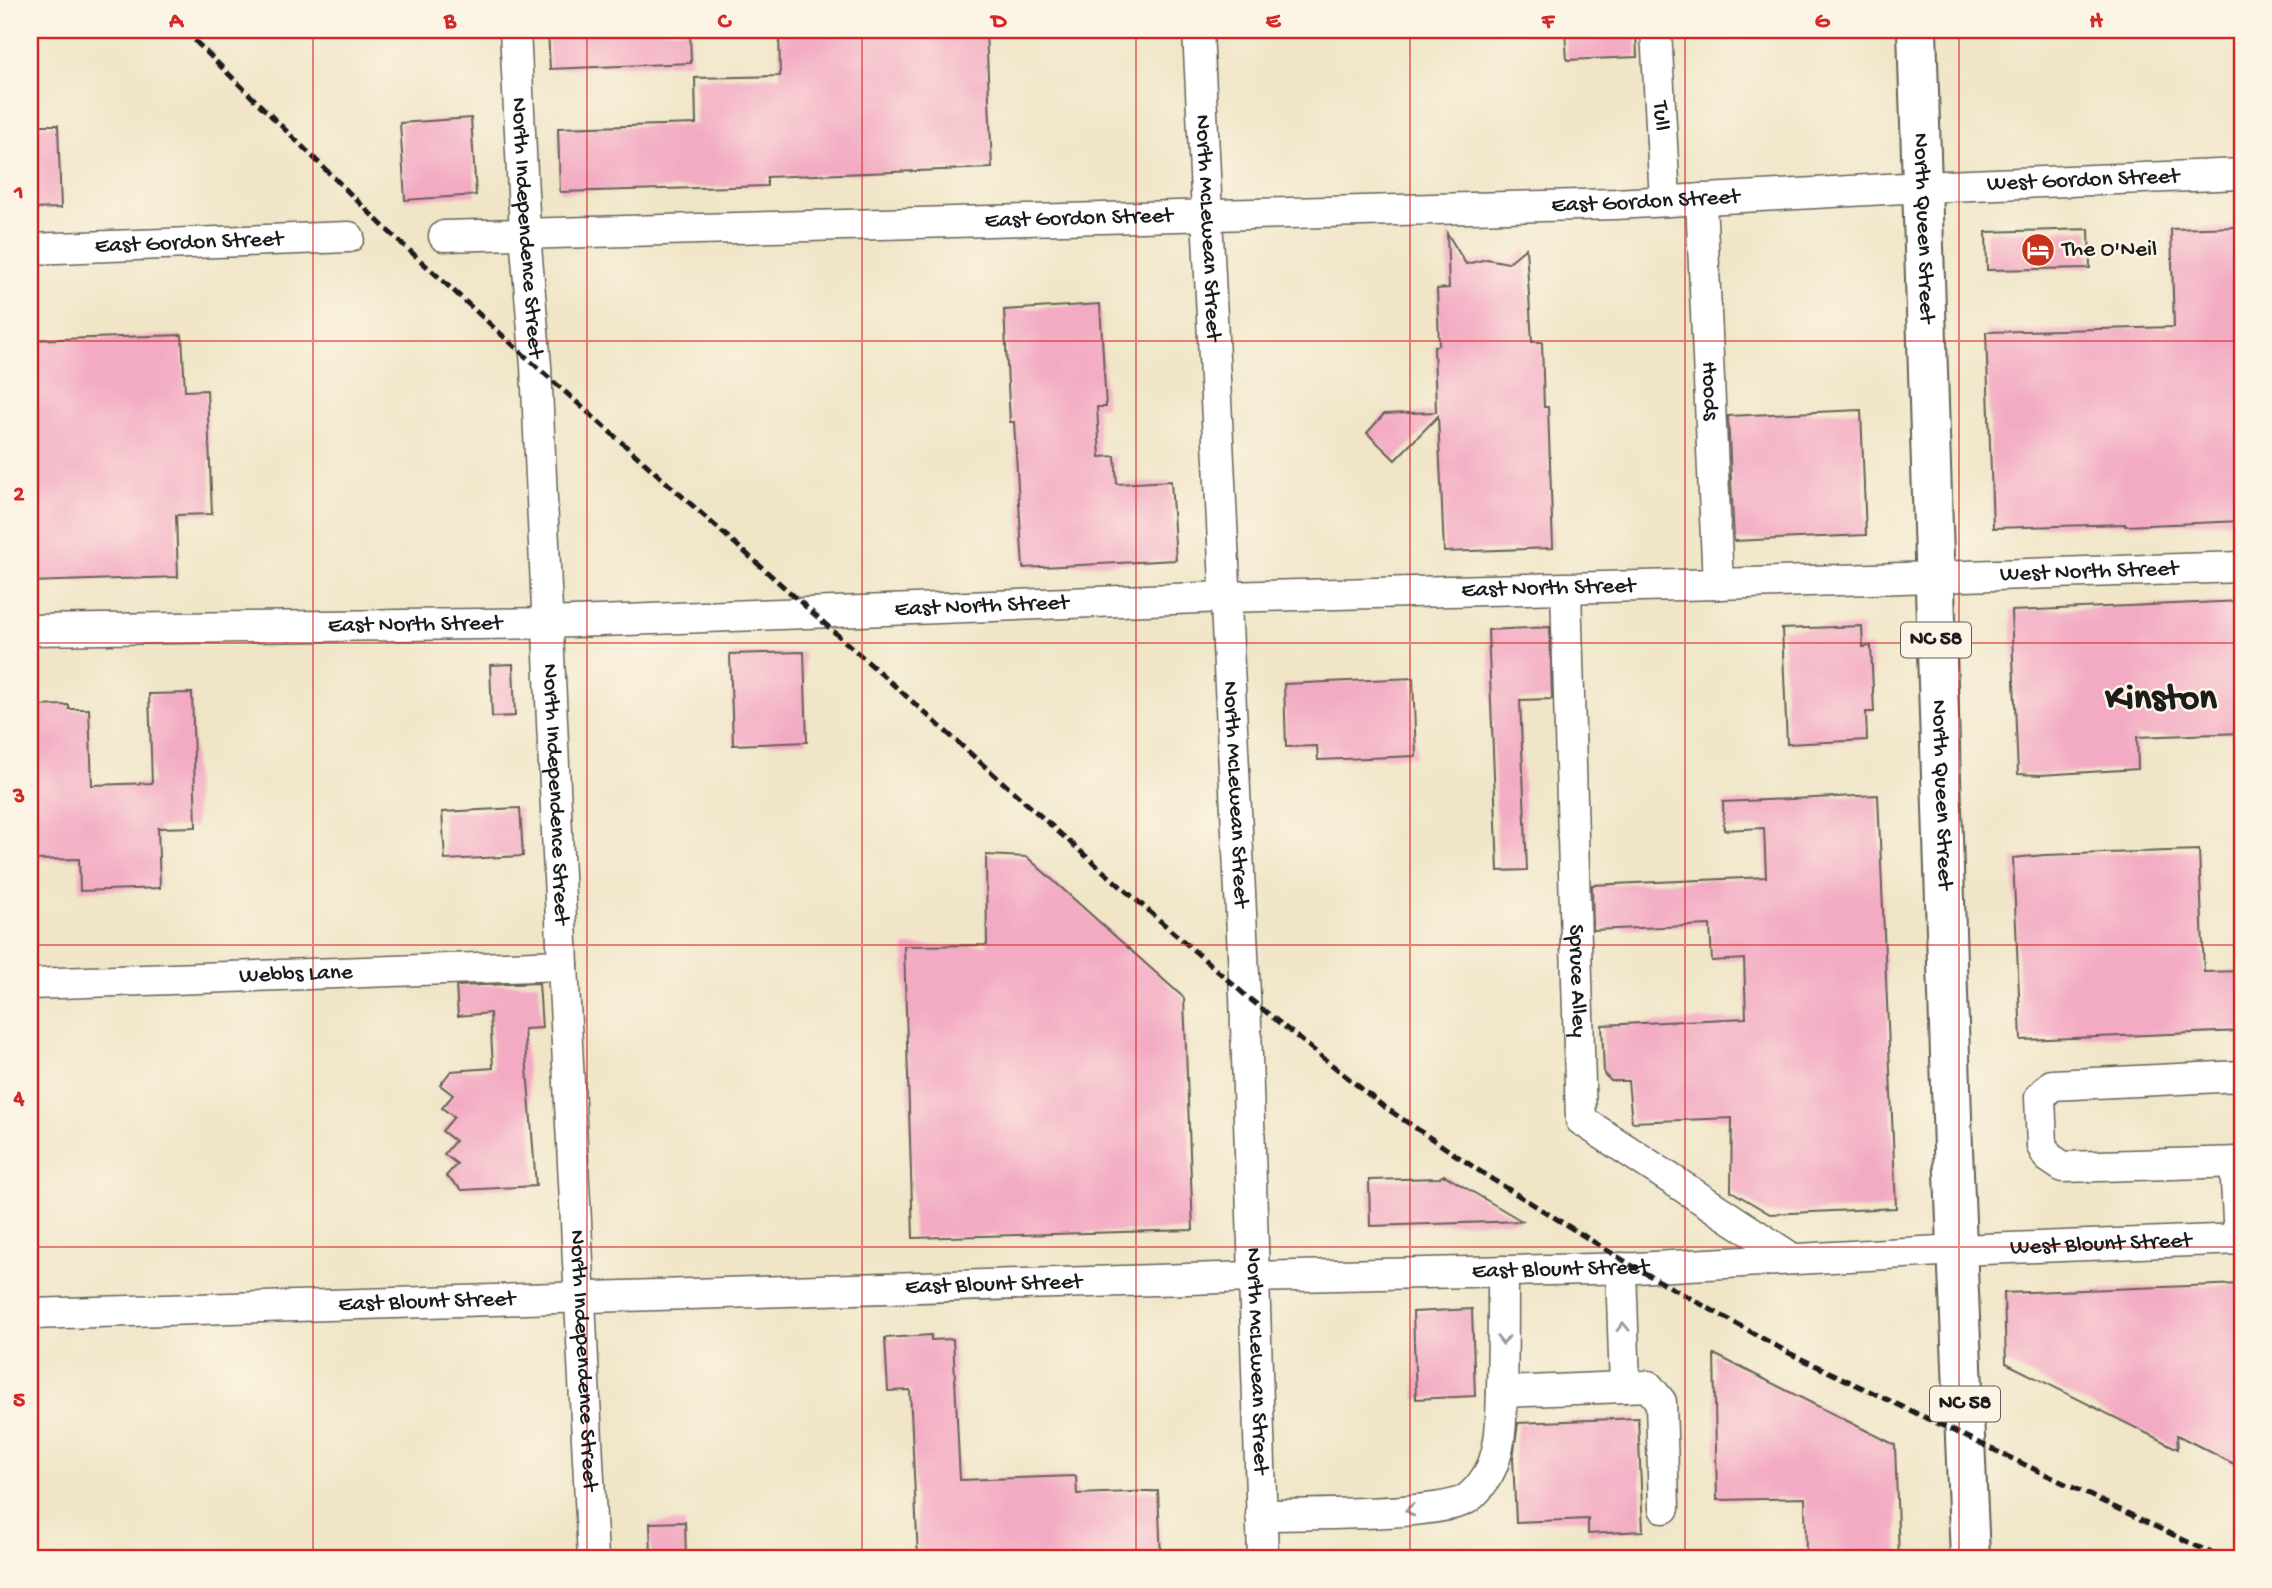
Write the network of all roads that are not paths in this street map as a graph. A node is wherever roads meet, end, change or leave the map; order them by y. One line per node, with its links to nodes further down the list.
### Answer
1 (515, 30): 10 (street, North Independence Street)
2 (1198, 30): 9 (street, North McLewean Street)
3 (1656, 30): 8 (street, Tull)
4 (1917, 30): 6 (main road, North Queen Street / NC 58)
5 (2242, 174): 6 (street, West Gordon Street)
6 (1923, 187): 7 (street, East Gordon Street); 15 (main road, North Queen Street / NC 58)
7 (1701, 199): 8 (street, East Gordon Street); 16 (street, Hoods)
8 (1665, 201): 9 (street, East Gordon Street)
9 (1207, 214): 10 (street, East Gordon Street); 18 (street, North McLewean Street)
10 (525, 234): 11 (street, East Gordon Street); 19 (street, North Independence Street)
11 (444, 236)
12 (349, 237): 13 (street, East Gordon Street)
13 (30, 249)
14 (2242, 567): 15 (street, West North Street)
15 (1934, 576): 16 (street, East North Street); 26 (main road, North Queen Street / NC 58)
16 (1717, 584): 17 (street, East North Street)
17 (1566, 589): 18 (street, East North Street); 27 (street, Spruce Alley)
18 (1226, 597): 19 (street, East North Street); 30 (street, North McLewean Street)
19 (547, 623): 20 (street, East North Street); 21 (street, North Independence Street)
20 (30, 630)
21 (563, 965): 22 (street, Webbs Lane); 31 (street, North Independence Street)
22 (30, 984)
23 (2242, 1076): 24 (street)
24 (2239, 1162): 25 (street)
25 (2240, 1239): 26 (street, West Blount Street)
26 (1958, 1250): 27 (street, East Blount Street); 39 (main road, North Queen Street / NC 58)
27 (1793, 1259): 28 (street, East Blount Street)
28 (1621, 1268): 29 (street, East Blount Street); 33 (street, one-way to 28)
29 (1503, 1271): 30 (street, East Blount Street); 34 (street, one-way to 34)
30 (1253, 1277): 31 (street, East Blount Street); 36 (street, North McLewean Street)
31 (580, 1298): 32 (street, East Blount Street); 37 (street, North Independence Street)
32 (30, 1314)
33 (1625, 1387): 34 (street); 35 (street)
34 (1502, 1392): 36 (street, one-way to 36)
35 (1664, 1508)
36 (1261, 1515): 38 (street, North McLewean Street)
37 (593, 1558)
38 (1263, 1558)
39 (1970, 1558)

